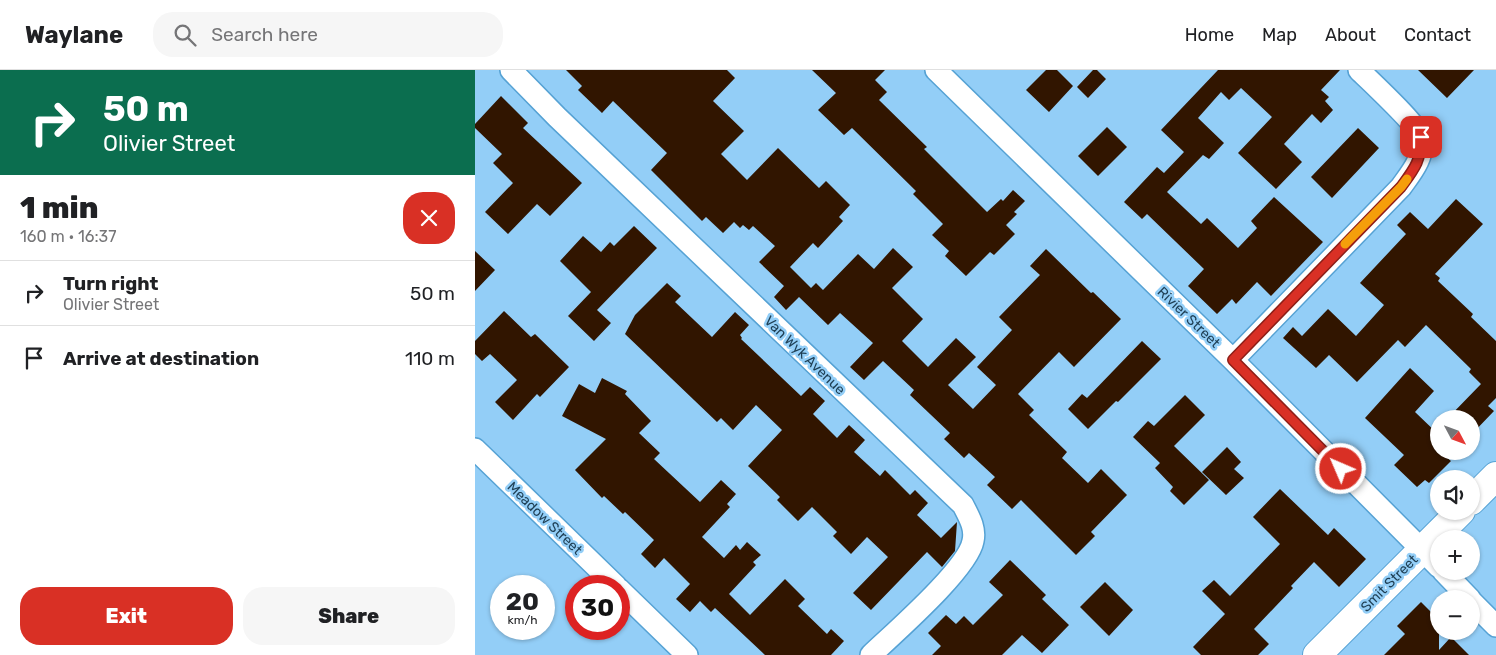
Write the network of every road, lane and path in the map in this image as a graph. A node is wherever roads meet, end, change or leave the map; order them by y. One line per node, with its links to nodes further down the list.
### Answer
1 (511, 70): 16 (street, Van Wyk Avenue)
2 (936, 70): 4 (street, Rivier Street)
3 (1359, 70): 4 (street)
4 (1233, 360): 8 (street, Rivier Street)
5 (475, 449): 9 (street, Meadow Street)
6 (1496, 476): 7 (street)
7 (1480, 492)
8 (1430, 559): 17 (street, Smit Street)
9 (604, 575)
10 (1451, 580): 11 (street)
11 (1461, 590)
12 (630, 600): 15 (street, Meadow Street)
13 (1480, 610): 14 (street)
14 (1496, 626)
15 (687, 655)
16 (871, 655)
17 (1317, 655)

